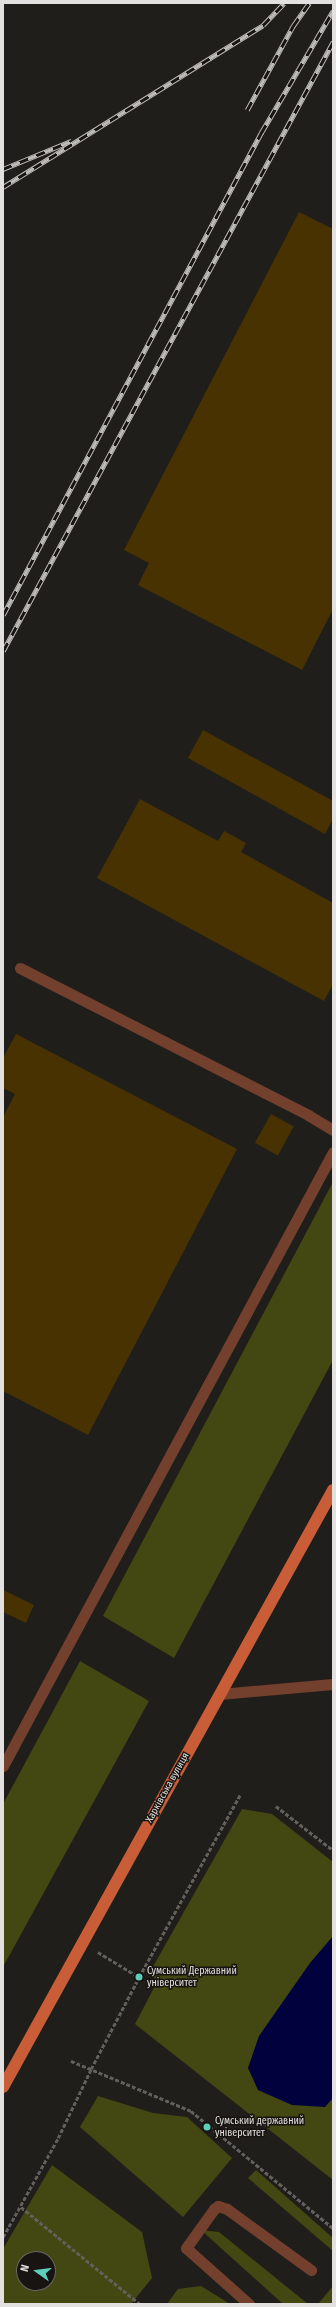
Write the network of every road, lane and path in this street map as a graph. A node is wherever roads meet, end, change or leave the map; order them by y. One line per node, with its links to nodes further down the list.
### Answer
1 (20, 968): 2 (lane)
2 (333, 1130)
3 (333, 1152): 7 (lane)
4 (333, 1490): 6 (main road, Харківська вулиця)
5 (333, 1684): 6 (lane)
6 (220, 1694): 11 (main road, Харківська вулиця)
7 (3, 1766)
8 (241, 1793): 12 (path)
9 (276, 1806): 10 (path)
10 (333, 1850)
11 (83, 1943): 12 (path); 15 (main road, Харківська вулиця)
12 (139, 1977): 14 (path)
13 (71, 2062): 14 (path)
14 (91, 2069): 16 (path); 17 (path)
15 (3, 2087)
16 (21, 2207): 18 (path); 20 (path)
17 (333, 2228)
18 (3, 2237)
19 (311, 2270): 21 (lane)
20 (140, 2304)
21 (249, 2304)

